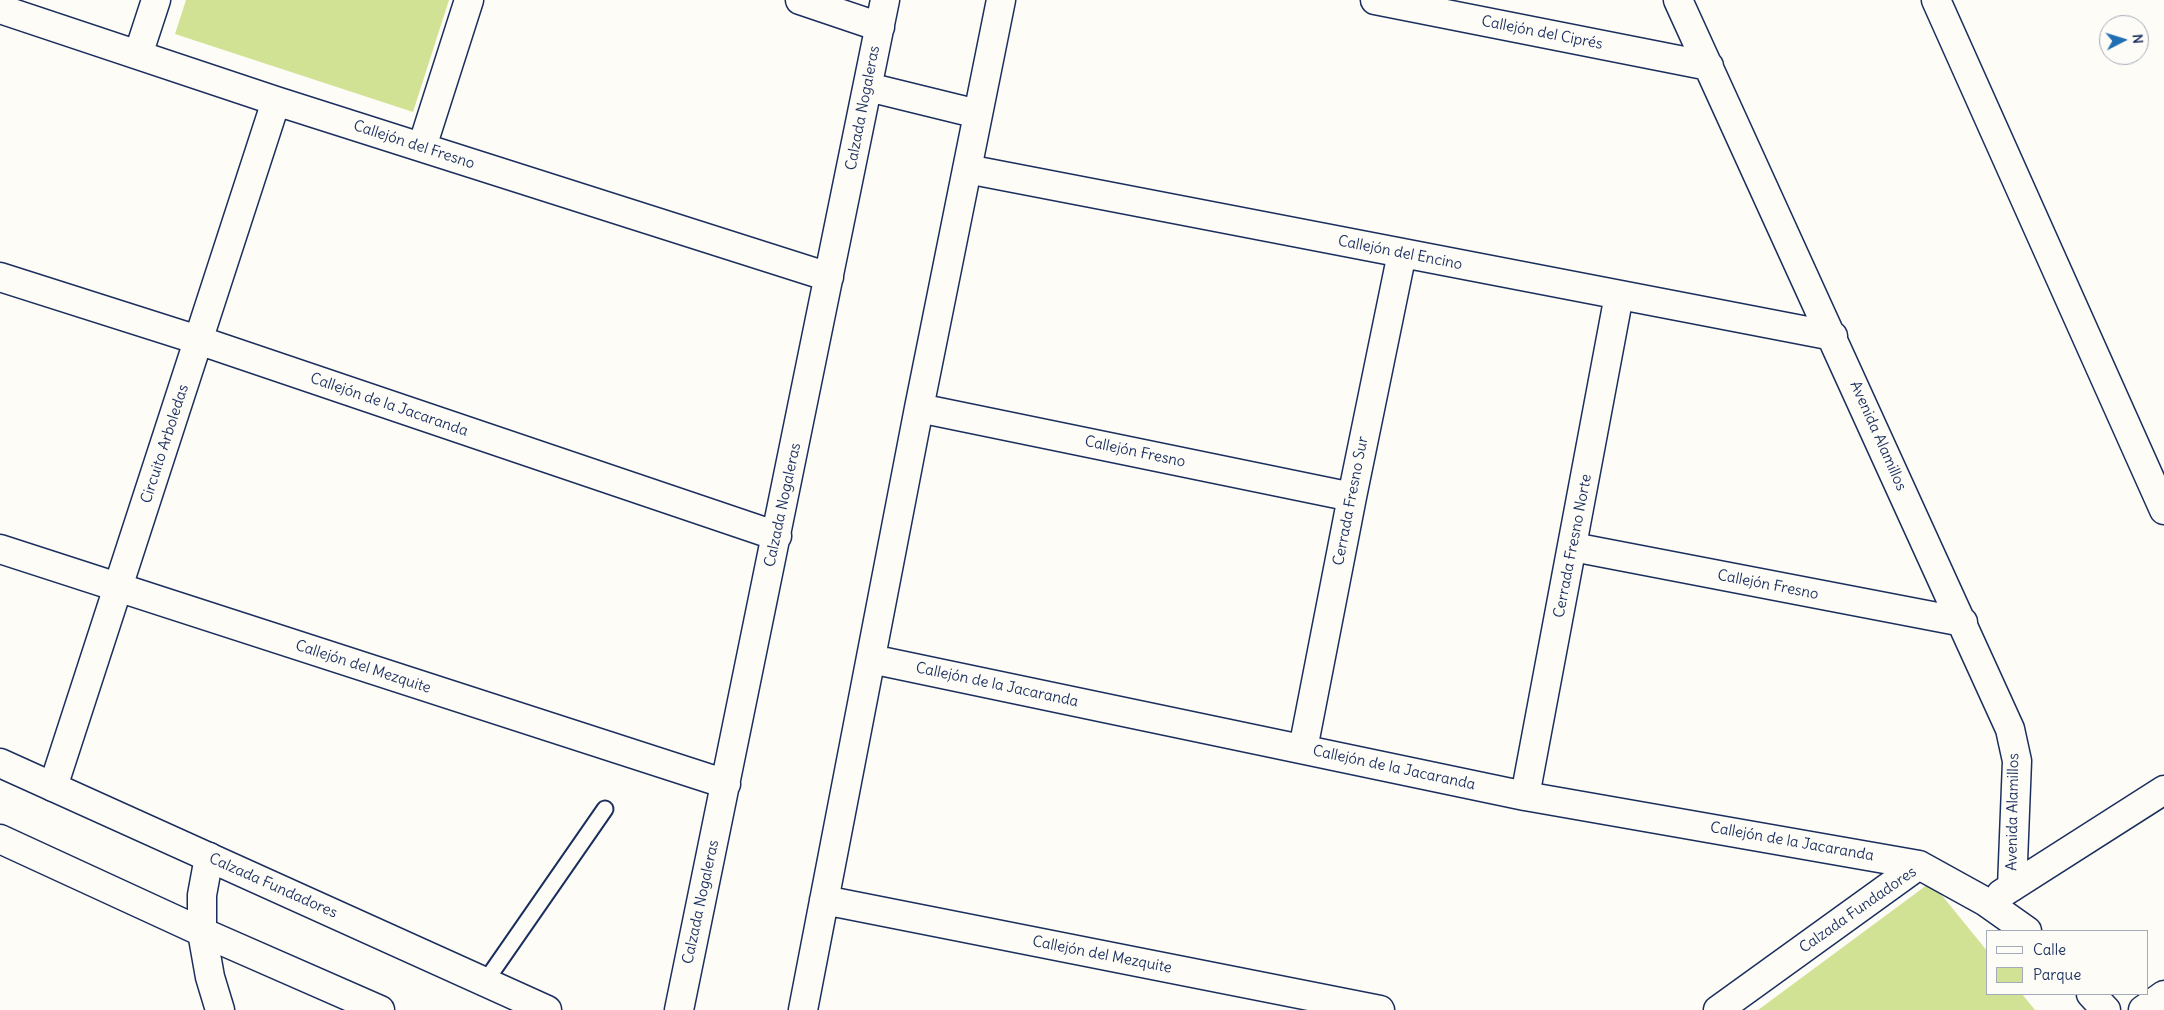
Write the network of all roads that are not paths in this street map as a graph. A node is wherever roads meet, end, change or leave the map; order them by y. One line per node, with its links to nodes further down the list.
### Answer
1 (156, 0): 11 (street)
2 (469, 0): 16 (street)
3 (800, 0): 10 (street)
4 (885, 0): 10 (street, Calzada Nogaleras)
5 (1001, 0): 15 (street)
6 (1375, 0): 12 (street, Callejón del Ciprés)
7 (1678, 0): 12 (street, Avenida Alamillos)
8 (1936, 0): 26 (street)
9 (0, 9): 11 (street, Callejón del Fresno)
10 (880, 27): 13 (street, Calzada Nogaleras)
11 (138, 55): 14 (street, Callejón del Fresno)
12 (1709, 66): 22 (street, Avenida Alamillos)
13 (868, 88): 15 (street); 20 (street, Calzada Nogaleras)
14 (276, 100): 16 (street, Callejón del Fresno); 23 (street, Circuito Arboledas)
15 (978, 114): 17 (street)
16 (422, 147): 20 (street, Callejón del Fresno)
17 (967, 169): 18 (street, Callejón del Encino); 24 (street)
18 (1402, 253): 21 (street, Callejón del Encino); 25 (street, Cerrada Fresno Sur)
19 (0, 277): 23 (street, Callejón de la Jacaranda)
20 (829, 277): 27 (street, Calzada Nogaleras)
21 (1619, 295): 22 (street, Callejón del Encino); 28 (street, Cerrada Fresno Norte)
22 (1833, 336): 31 (street, Avenida Alamillos)
23 (198, 340): 27 (street, Callejón de la Jacaranda); 30 (street, Circuito Arboledas)
24 (919, 408): 25 (street, Callejón Fresno); 32 (street)
25 (1352, 497): 33 (street, Cerrada Fresno Sur)
26 (2164, 510)
27 (776, 536): 35 (street, Calzada Nogaleras)
28 (1573, 547): 31 (street, Callejón Fresno); 38 (street, Cerrada Fresno Norte)
29 (0, 549): 30 (street, Callejón del Mezquite)
30 (118, 589): 35 (street, Callejón del Mezquite); 36 (street, Circuito Arboledas)
31 (1963, 622): 43 (street, Avenida Alamillos)
32 (871, 658): 33 (street, Callejón de la Jacaranda); 44 (street)
33 (1303, 749): 38 (street, Callejón de la Jacaranda)
34 (0, 763): 36 (street, Calzada Fundadores)
35 (726, 784): 54 (street, Calzada Nogaleras)
36 (53, 787): 41 (street, Calzada Fundadores)
37 (2164, 790): 43 (street)
38 (1525, 796): 42 (street, Callejón de la Jacaranda)
39 (605, 810): 48 (lane)
40 (0, 838): 47 (street)
41 (209, 857): 47 (street); 48 (street, Calzada Fundadores)
42 (1919, 865): 45 (street, Calzada Fundadores); 57 (street, Calzada Fundadores)
43 (2012, 887): 45 (street)
44 (824, 900): 55 (street); 56 (street, Callejón del Mezquite)
45 (1986, 902): 46 (street, Calzada Fundadores)
46 (2026, 930)
47 (202, 932): 51 (street); 52 (street)
48 (485, 982): 53 (street, Calzada Fundadores)
49 (2092, 995): 58 (street)
50 (2164, 995): 59 (street)
51 (220, 1010)
52 (380, 1010)
53 (547, 1010)
54 (679, 1010)
55 (802, 1010)
56 (1380, 1010)
57 (1718, 1010)
58 (2106, 1010)
59 (2143, 1010)

